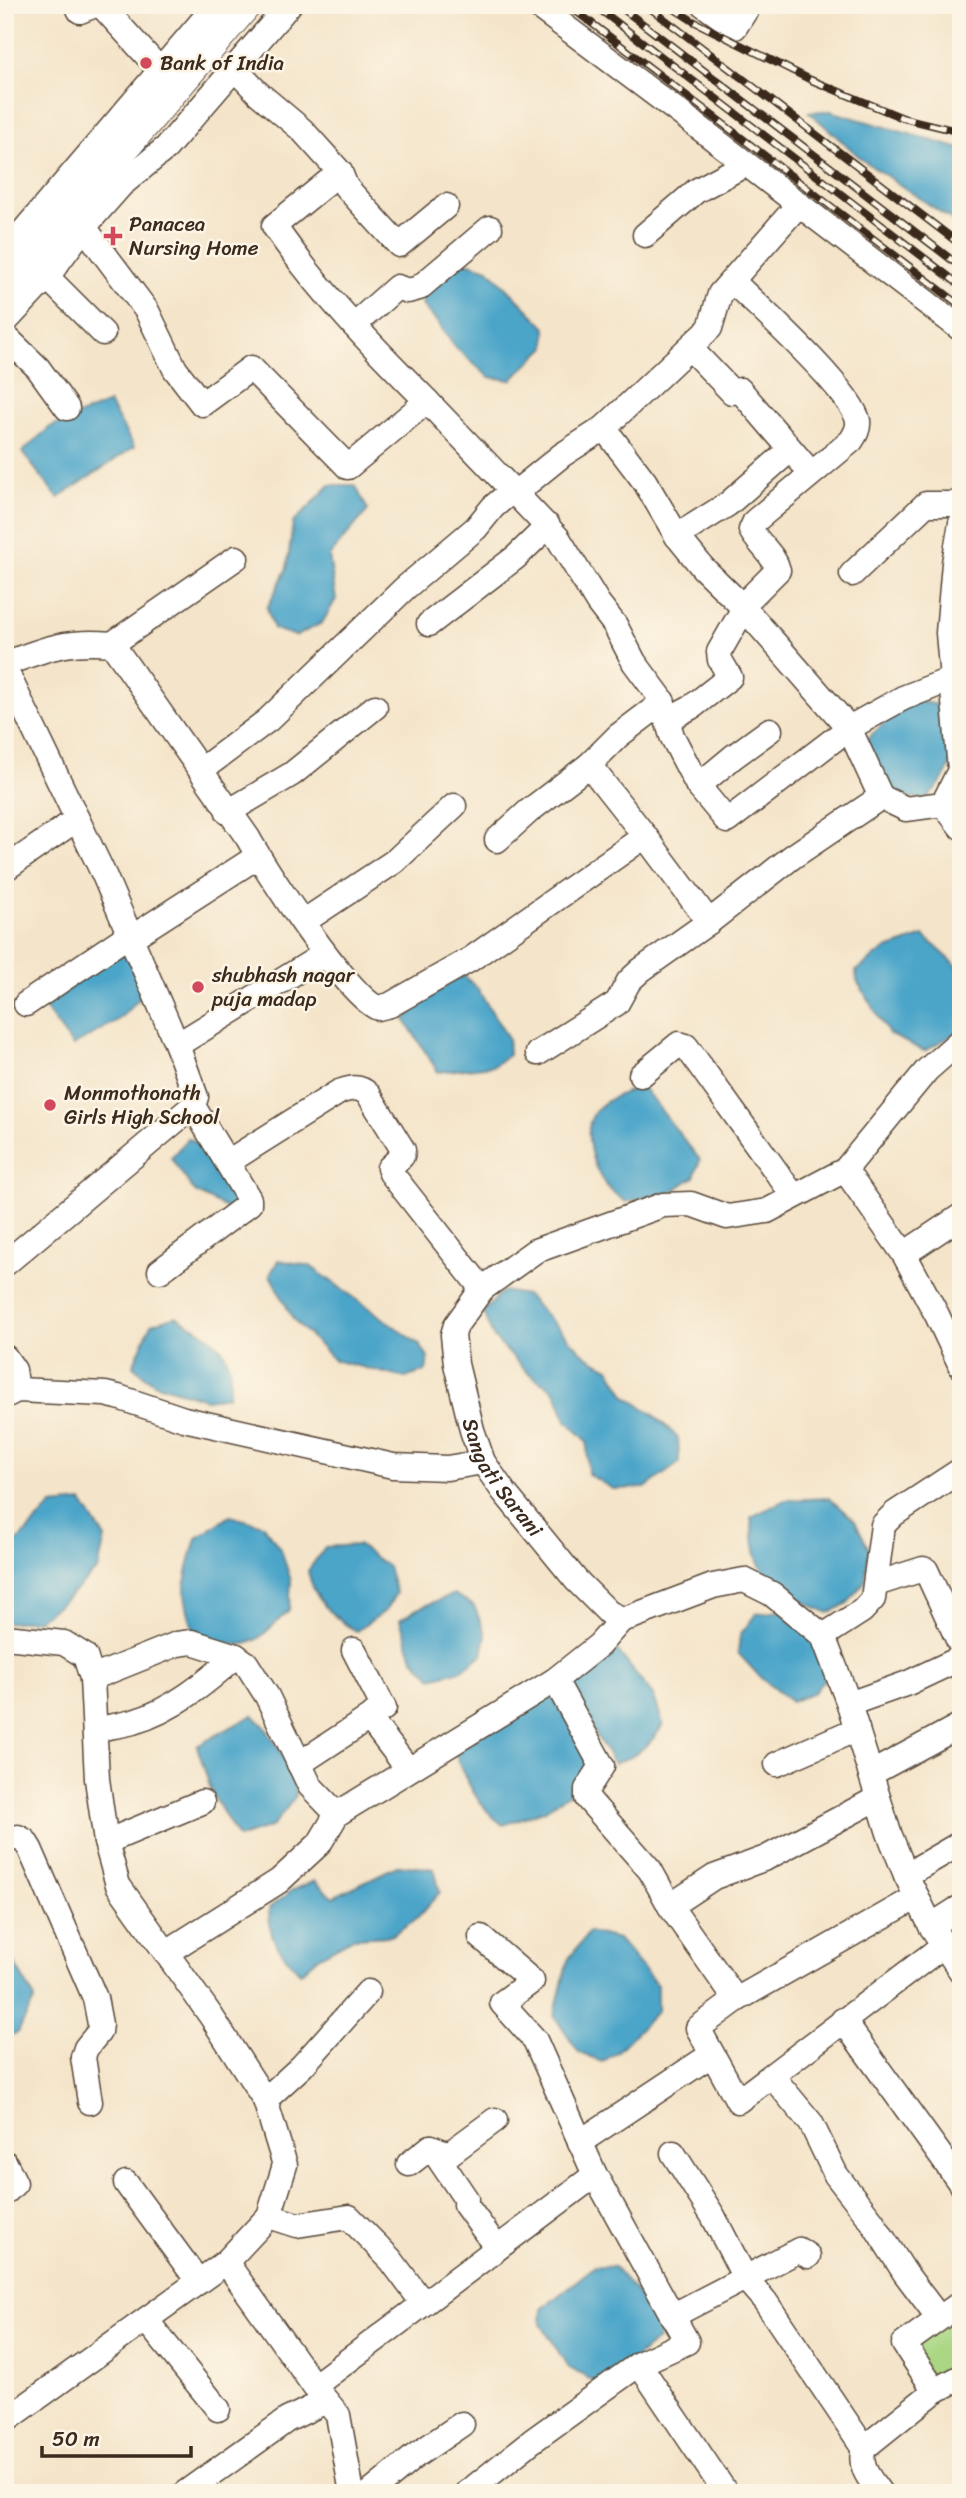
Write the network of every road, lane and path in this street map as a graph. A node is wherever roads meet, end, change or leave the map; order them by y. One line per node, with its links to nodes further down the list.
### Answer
1 (77, 5): 2 (street)
2 (95, 5)
3 (101, 5): 11 (street)
4 (216, 5): 11 (street)
5 (246, 5): 22 (main road)
6 (289, 5): 10 (street)
7 (536, 5): 12 (street)
8 (704, 5): 9 (street)
9 (749, 5)
10 (234, 68): 13 (street); 16 (street)
11 (161, 71): 19 (street)
12 (746, 164): 14 (street); 18 (street)
13 (340, 172): 15 (street); 24 (street)
14 (799, 204): 21 (street); 25 (street)
15 (446, 206)
16 (84, 227): 20 (street); 29 (street)
17 (491, 228): 24 (street)
18 (645, 235)
19 (5, 253)
20 (47, 277): 23 (street); 26 (street)
21 (732, 281): 28 (street); 33 (street)
22 (5, 288)
23 (5, 322)
24 (354, 325): 29 (street)
25 (961, 329)
26 (103, 333)
27 (5, 336): 30 (street)
28 (690, 348): 31 (street); 32 (street)
29 (427, 401): 34 (street)
30 (67, 408)
31 (604, 428): 34 (street); 38 (street)
32 (790, 450): 33 (street); 38 (street)
33 (811, 473): 42 (street)
34 (514, 494): 37 (street); 53 (street)
35 (961, 504): 41 (street)
36 (961, 523): 39 (street)
37 (548, 526): 43 (street); 48 (street)
38 (677, 536): 42 (street)
39 (959, 548): 46 (street)
40 (236, 558): 44 (street)
41 (852, 574)
42 (744, 608): 48 (street); 50 (street)
43 (429, 624)
44 (112, 644): 45 (street); 53 (street)
45 (5, 666): 49 (street)
46 (952, 680): 50 (street); 56 (street)
47 (376, 707): 58 (street)
48 (665, 711): 52 (street); 54 (street)
49 (14, 713): 59 (street)
50 (849, 728): 54 (street); 55 (street)
51 (770, 730): 54 (street)
52 (589, 765): 61 (street); 62 (street)
53 (201, 770): 58 (street)
54 (698, 786)
55 (881, 797): 56 (street); 66 (street)
56 (943, 804): 60 (street)
57 (454, 806): 65 (street)
58 (228, 812): 63 (street)
59 (77, 819): 64 (street); 67 (street)
60 (961, 827)
61 (645, 836): 66 (street); 68 (street)
62 (497, 841)
63 (258, 856): 65 (street); 67 (street)
64 (5, 869)
65 (303, 922): 68 (street)
66 (709, 922): 72 (street)
67 (130, 936): 69 (street); 71 (street)
68 (325, 954): 71 (street)
69 (26, 1004)
70 (961, 1040): 76 (street, Sangati Sarani)
71 (177, 1045): 74 (street)
72 (538, 1053)
73 (642, 1074): 77 (street)
74 (193, 1106): 75 (street); 80 (street)
75 (228, 1162): 81 (street); 82 (street)
76 (845, 1170): 77 (street, Sangati Sarani); 79 (street)
77 (793, 1195): 82 (street, Sangati Sarani)
78 (961, 1216): 79 (street)
79 (904, 1254): 84 (street)
80 (5, 1264)
81 (160, 1271)
82 (482, 1289): 86 (street, Sangati Sarani)
83 (5, 1357): 85 (street)
84 (960, 1361)
85 (11, 1393): 86 (street)
86 (483, 1462): 89 (street, Sangati Sarani)
87 (961, 1470): 88 (street)
88 (876, 1584): 90 (street); 92 (street)
89 (622, 1619): 90 (street); 97 (street)
90 (823, 1636): 98 (street)
91 (5, 1637): 96 (street)
92 (961, 1646)
93 (354, 1650): 99 (street)
94 (236, 1656): 96 (street); 102 (street); 103 (street)
95 (961, 1658): 98 (street)
96 (92, 1678): 102 (street)
97 (555, 1680): 105 (street); 114 (street)
98 (849, 1704): 101 (street)
99 (370, 1719): 103 (street); 105 (street)
100 (961, 1725): 106 (street)
101 (857, 1729): 104 (street); 106 (street)
102 (95, 1730): 111 (street)
103 (299, 1764): 109 (street)
104 (776, 1764)
105 (408, 1769): 109 (street)
106 (872, 1773): 107 (street)
107 (878, 1798): 113 (street); 114 (street)
108 (202, 1801): 111 (street)
109 (337, 1814): 118 (street)
110 (5, 1841): 126 (street)
111 (106, 1842): 118 (street)
112 (961, 1843): 113 (street)
113 (912, 1886): 116 (street); 121 (street)
114 (670, 1906): 121 (street)
115 (961, 1907): 116 (street)
116 (938, 1936): 119 (street); 122 (street)
117 (481, 1937): 128 (street)
118 (167, 1952): 125 (street)
119 (961, 1971)
120 (368, 1992): 125 (street)
121 (736, 2000): 123 (street)
122 (843, 2020): 124 (street); 135 (street)
123 (711, 2055): 124 (street); 128 (street)
124 (772, 2076): 146 (street)
125 (265, 2100): 137 (street)
126 (90, 2102)
127 (495, 2120): 129 (street)
128 (580, 2142): 133 (street)
129 (431, 2147): 132 (street); 138 (street)
130 (673, 2153): 141 (street)
131 (5, 2163): 136 (street)
132 (409, 2164)
133 (595, 2175): 138 (street); 145 (street)
134 (126, 2183): 142 (street)
135 (961, 2184)
136 (5, 2193)
137 (269, 2216): 140 (street); 143 (street)
138 (497, 2248): 143 (street)
139 (808, 2256): 141 (street)
140 (226, 2262): 142 (street); 151 (street)
141 (745, 2278): 145 (street); 155 (street)
142 (198, 2281): 147 (street)
143 (423, 2303): 151 (street)
144 (961, 2303): 146 (street)
145 (672, 2315): 148 (street)
146 (939, 2318): 150 (street)
147 (146, 2320): 152 (street); 153 (street)
148 (639, 2364): 159 (street); 160 (street)
149 (961, 2376): 150 (street)
150 (935, 2391): 155 (street)
151 (320, 2393): 156 (street); 157 (street)
152 (218, 2409)
153 (5, 2421)
154 (462, 2424): 158 (street)
155 (864, 2448): 161 (street)
156 (185, 2493)
157 (352, 2493)
158 (370, 2493)
159 (467, 2493)
160 (726, 2493)
161 (880, 2493)

